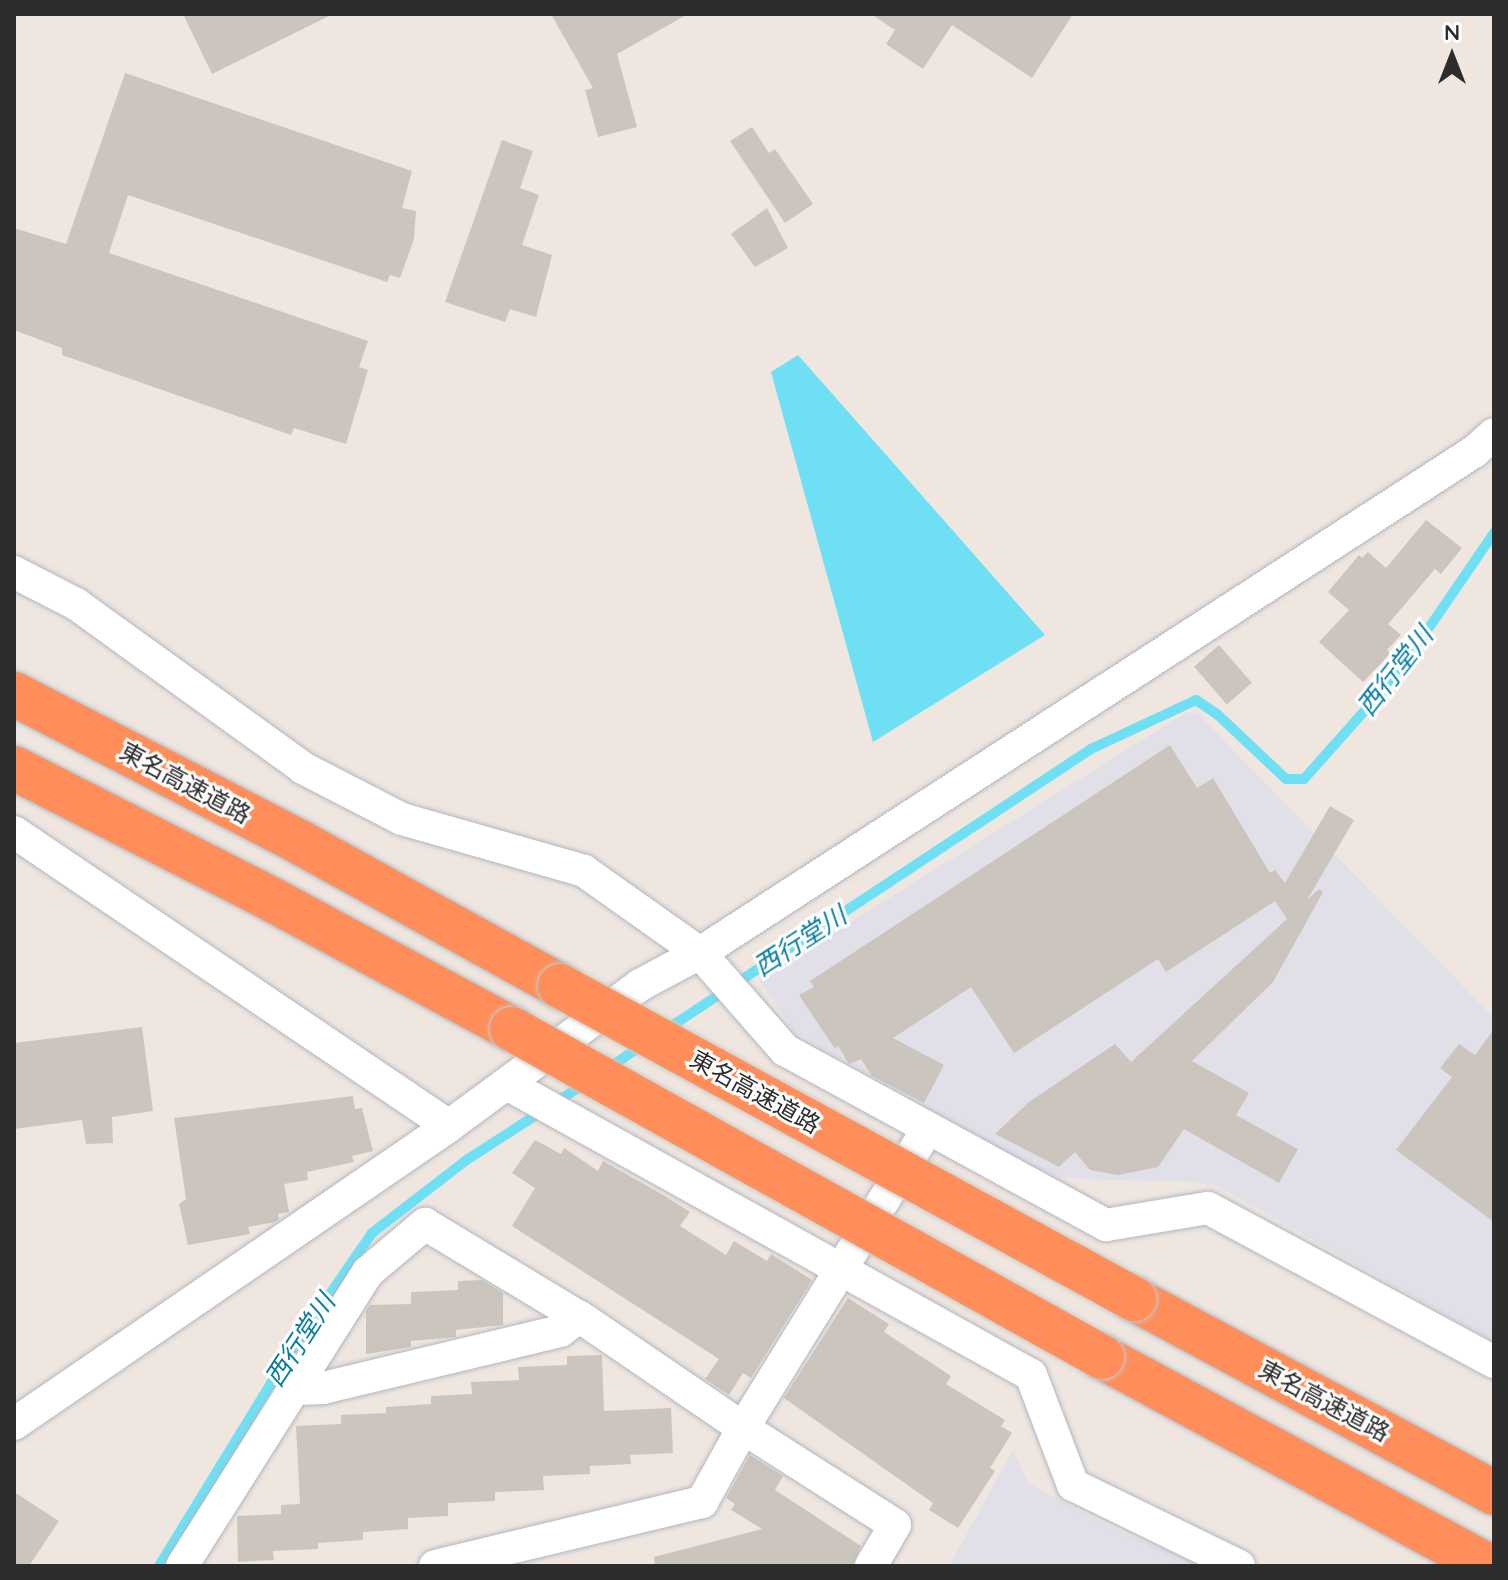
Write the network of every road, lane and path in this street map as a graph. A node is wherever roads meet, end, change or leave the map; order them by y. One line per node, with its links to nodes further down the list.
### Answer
1 (1494, 434): 6 (street)
2 (14, 572): 6 (street)
3 (14, 694): 16 (highway, 東名高速道路, bridge)
4 (14, 768): 21 (highway, bridge)
5 (14, 832): 8 (street)
6 (709, 963): 7 (street); 9 (street)
7 (519, 1090): 8 (street); 10 (street)
8 (449, 1126): 14 (street)
9 (928, 1128): 10 (street); 12 (street)
10 (842, 1271): 15 (street); 20 (street)
11 (579, 1317): 13 (street); 13 (street); 15 (street)
12 (1494, 1362)
13 (297, 1389): 17 (street)
14 (14, 1424)
15 (743, 1428): 18 (street); 19 (street)
16 (1494, 1493)
17 (182, 1566)
18 (435, 1566)
19 (871, 1566)
20 (1239, 1566)
21 (1488, 1566)

